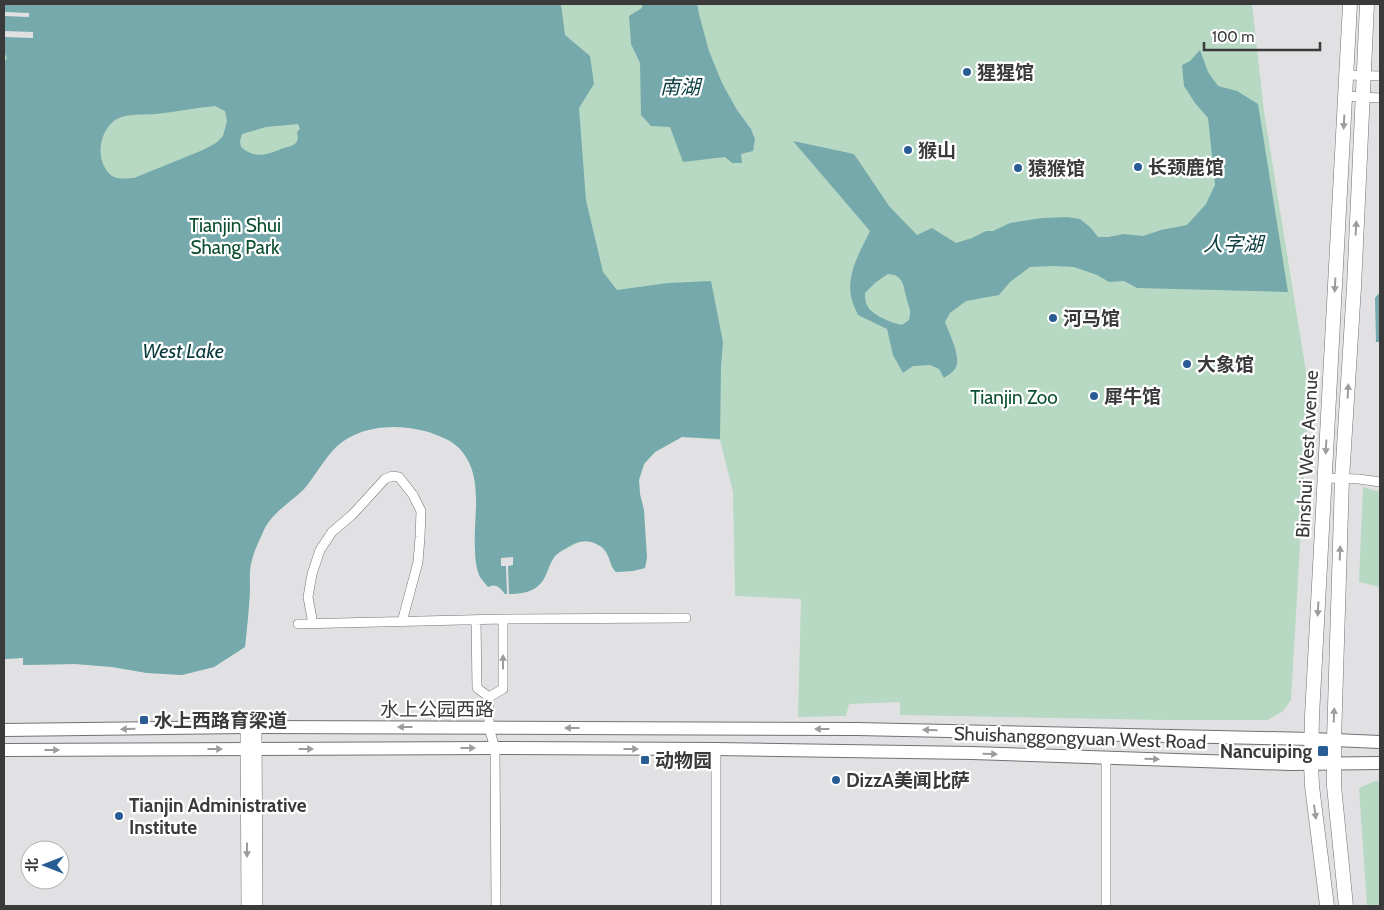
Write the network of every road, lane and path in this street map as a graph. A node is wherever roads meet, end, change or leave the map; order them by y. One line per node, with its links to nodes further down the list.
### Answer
1 (1350, 4): 3 (main road, Binshui West Avenue)
2 (1367, 4): 4 (main road, Binshui West Avenue)
3 (1347, 75): 4 (street); 6 (main road, Binshui West Avenue)
4 (1364, 75): 5 (street); 7 (main road, Binshui West Avenue)
5 (1380, 76)
6 (1346, 96): 7 (street); 9 (main road, Binshui West Avenue, one-way to 9)
7 (1363, 96): 8 (street); 10 (main road, Binshui West Avenue, one-way to 7)
8 (1380, 98)
9 (1325, 478): 10 (street); 22 (main road, Binshui West Avenue, one-way to 22)
10 (1342, 479): 11 (street); 23 (main road, Binshui West Avenue, one-way to 10)
11 (1380, 482)
12 (686, 618): 13 (street)
13 (503, 619): 14 (street); 18 (street, one-way to 13)
14 (476, 620): 15 (street); 18 (street)
15 (402, 622): 17 (street); 17 (street)
16 (298, 624): 17 (street)
17 (313, 624)
18 (489, 697): 20 (street)
19 (252, 727): 20 (main road, 水上公园西路, one-way to 19); 21 (main road, 水上公园西路, one-way to 21); 26 (street)
20 (489, 728): 22 (main road, Shuishanggongyuan West Road, one-way to 20); 25 (street)
21 (4, 730)
22 (1311, 739): 23 (main road, Shuishanggongyuan West Road); 30 (main road, Binshui West Avenue)
23 (1334, 740): 24 (main road, Shuishanggongyuan West Road); 31 (main road, Binshui West Avenue)
24 (1380, 742)
25 (495, 748): 26 (main road, 水上公园西路, one-way to 25); 27 (main road, 水上公园西路, one-way to 27); 35 (street)
26 (252, 749): 28 (main road, 水上公园西路, one-way to 26); 33 (street, one-way to 33); 34 (street)
27 (716, 749): 29 (main road, Shuishanggongyuan West Road, one-way to 29); 36 (street)
28 (4, 750)
29 (1106, 758): 30 (main road, Shuishanggongyuan West Road, one-way to 30); 37 (street)
30 (1311, 764): 31 (main road, Shuishanggongyuan West Road); 38 (main road, Binshui West Avenue, one-way to 38)
31 (1333, 764): 32 (main road, Shuishanggongyuan West Road); 39 (main road, Binshui West Avenue)
32 (1380, 764)
33 (247, 906)
34 (257, 906)
35 (496, 906)
36 (716, 906)
37 (1106, 906)
38 (1327, 906)
39 (1346, 906)

